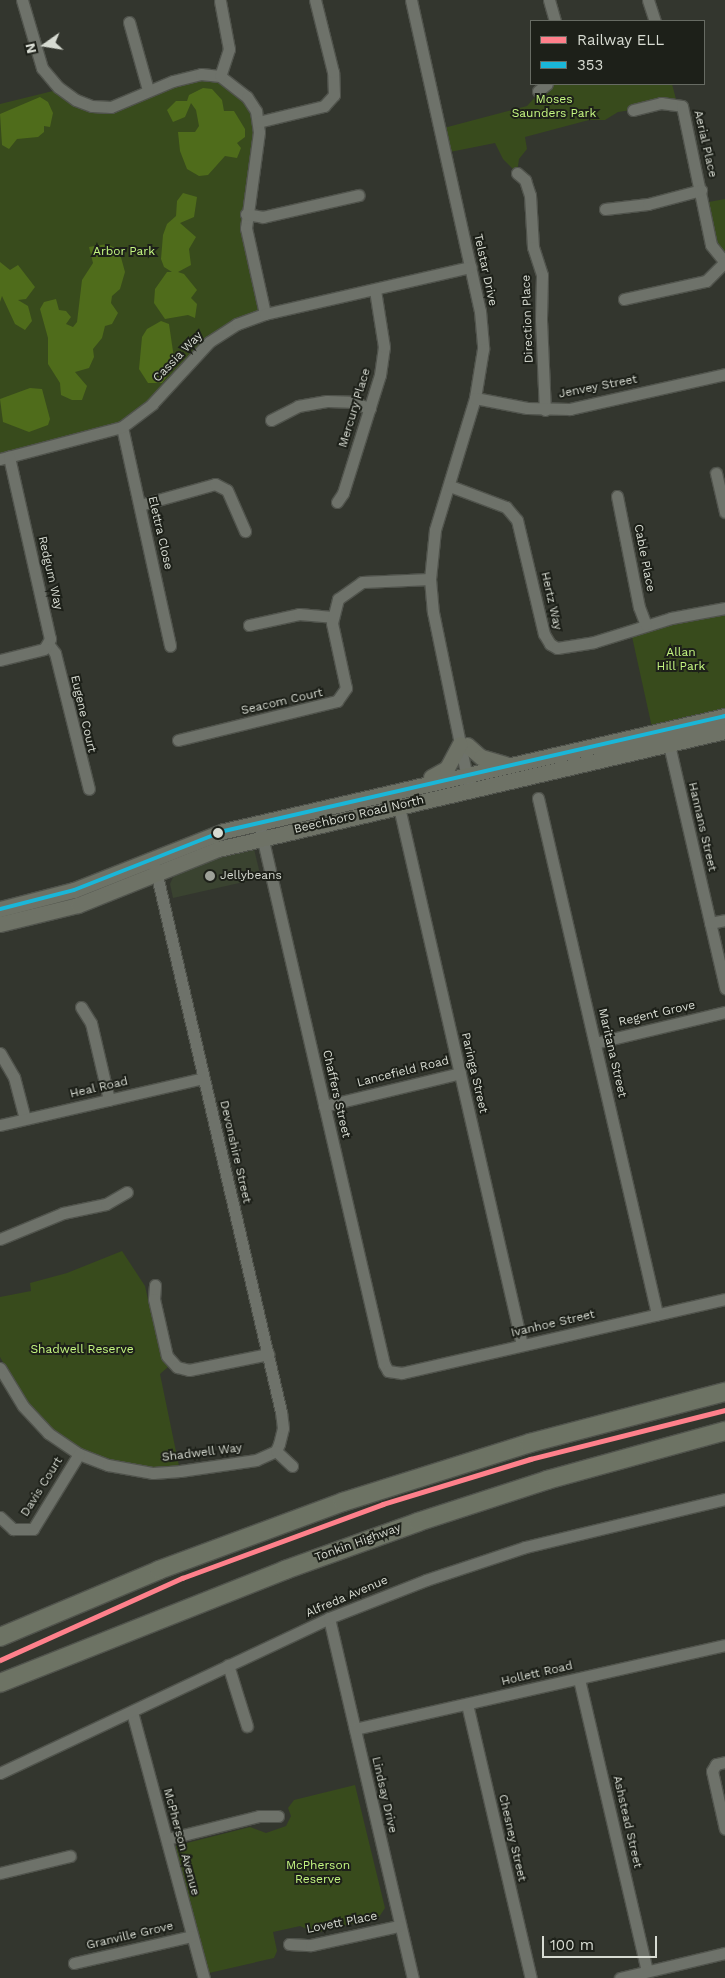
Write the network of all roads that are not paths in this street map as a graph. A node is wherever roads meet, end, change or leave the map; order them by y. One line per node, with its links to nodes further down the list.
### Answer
1 (22, 0): 12 (street)
2 (315, 0): 15 (street)
3 (411, 0): 22 (street, Telstar Drive)
4 (549, 0): 7 (street)
5 (648, 0): 8 (street)
6 (220, 1): 10 (street)
7 (555, 20)
8 (655, 20)
9 (129, 22): 12 (street)
10 (220, 76): 12 (street); 15 (street)
11 (546, 85): 13 (street)
12 (148, 90)
13 (538, 91)
14 (633, 110): 17 (street, Aerial Place)
15 (258, 122): 20 (street)
16 (517, 173): 29 (street, Direction Place)
17 (701, 190): 19 (street); 21 (street, Aerial Place)
18 (359, 195): 20 (street)
19 (605, 210)
20 (246, 214): 25 (street)
21 (725, 262): 24 (street)
22 (471, 267): 23 (street, Cassia Way); 27 (street, Telstar Drive)
23 (375, 290): 25 (street, Cassia Way); 28 (street, Mercury Place)
24 (624, 299)
25 (265, 314): 31 (street, Cassia Way)
26 (725, 374): 29 (street, Jenvey Street)
27 (475, 398): 29 (street, Jenvey Street); 34 (street, Telstar Drive)
28 (370, 408): 30 (street); 36 (street, Mercury Place)
29 (545, 410)
30 (270, 420)
31 (122, 427): 32 (street, Cassia Way); 37 (street, Elettra Close)
32 (5, 458): 45 (street, Redgum Way)
33 (716, 473): 38 (street)
34 (450, 486): 40 (street, Telstar Drive); 44 (street, Hertz Way)
35 (617, 496): 44 (street, Cable Place)
36 (337, 502)
37 (140, 505): 39 (street); 46 (street, Elettra Close)
38 (725, 512)
39 (245, 531)
40 (430, 579): 42 (street); 52 (street, Telstar Drive)
41 (725, 608): 44 (street, Hertz Way)
42 (332, 617): 43 (street); 51 (street, Seacom Court)
43 (249, 625)
44 (646, 625)
45 (49, 645): 47 (street); 57 (street, Eugene Court)
46 (170, 646)
47 (0, 660)
48 (725, 716): 50 (main road, Beechboro Road North)
49 (725, 730): 50 (main road, Beechboro Road North)
50 (667, 737): 53 (main road, Beechboro Road North); 56 (main road, Beechboro Road North); 64 (street, Hannans Street)
51 (178, 740)
52 (463, 744): 53 (main road); 54 (street, Telstar Drive); 55 (main road)
53 (507, 765): 54 (main road, Beechboro Road North)
54 (470, 773): 55 (main road, Beechboro Road North); 56 (street, Telstar Drive)
55 (412, 787): 60 (main road, Beechboro Road North)
56 (474, 788): 59 (main road, Beechboro Road North)
57 (89, 789)
58 (538, 798): 69 (street, Maritana Street)
59 (398, 807): 60 (main road, Beechboro Road North); 71 (street, Paringa Street)
60 (261, 830): 61 (main road, Beechboro Road North); 74 (street, Chaffers Street)
61 (155, 867): 62 (main road, Beechboro Road North); 65 (main road, Beechboro Road North); 72 (street, Devonshire Street)
62 (0, 910)
63 (725, 920): 64 (street)
64 (710, 923): 66 (street, Hannans Street)
65 (0, 924)
66 (725, 988)
67 (81, 1007): 73 (street)
68 (725, 1012): 69 (street, Regent Grove)
69 (595, 1044): 81 (street, Maritana Street)
70 (0, 1053): 75 (street)
71 (460, 1073): 74 (street, Lancefield Road); 82 (street, Paringa Street)
72 (204, 1078): 73 (street, Heal Road); 83 (street, Devonshire Street)
73 (109, 1100): 75 (street, Heal Road)
74 (324, 1106): 85 (street, Chaffers Street)
75 (25, 1119): 76 (street, Heal Road)
76 (0, 1125)
77 (127, 1192): 78 (street)
78 (0, 1239)
79 (155, 1285): 83 (street)
80 (725, 1299): 81 (street, Ivanhoe Street)
81 (657, 1314): 82 (street, Ivanhoe Street)
82 (522, 1345): 85 (street, Ivanhoe Street)
83 (268, 1354): 89 (street, Devonshire Street)
84 (0, 1370): 90 (street, Shadwell Way)
85 (388, 1370)
86 (725, 1392): 96 (highway)
87 (725, 1431): 92 (highway, Tonkin Highway)
88 (725, 1442): 92 (highway)
89 (276, 1451): 90 (street, Shadwell Way); 91 (street)
90 (80, 1454): 94 (street, Davis Court)
91 (292, 1466)
92 (579, 1471): 100 (highway, Tonkin Highway)
93 (725, 1500): 95 (street, Alfreda Avenue)
94 (0, 1517)
95 (329, 1618): 98 (street, Alfreda Avenue); 104 (street, Lindsay Drive)
96 (0, 1637)
97 (725, 1645): 99 (street, Hollett Road)
98 (228, 1665): 102 (street, Alfreda Avenue); 103 (street)
99 (579, 1678): 101 (street, Hollett Road); 117 (street, Ashstead Street)
100 (0, 1683)
101 (466, 1704): 104 (street, Hollett Road); 120 (street, Chesney Street)
102 (132, 1712): 106 (street, Alfreda Avenue); 109 (street, McPherson Avenue)
103 (247, 1726)
104 (355, 1729): 112 (street, Lindsay Drive)
105 (725, 1762): 108 (street)
106 (0, 1773)
107 (278, 1816): 109 (street)
108 (725, 1829)
109 (167, 1839): 113 (street, McPherson Avenue)
110 (70, 1856): 111 (street)
111 (0, 1873)
112 (399, 1926): 114 (street, Lovett Place); 119 (street, Lindsay Drive)
113 (192, 1936): 116 (street, Granville Grove); 118 (street, McPherson Avenue)
114 (289, 1944)
115 (725, 1953): 117 (street)
116 (74, 1963)
117 (647, 1971): 121 (street)
118 (204, 1978)
119 (413, 1978)
120 (531, 1978)
121 (620, 1978)

